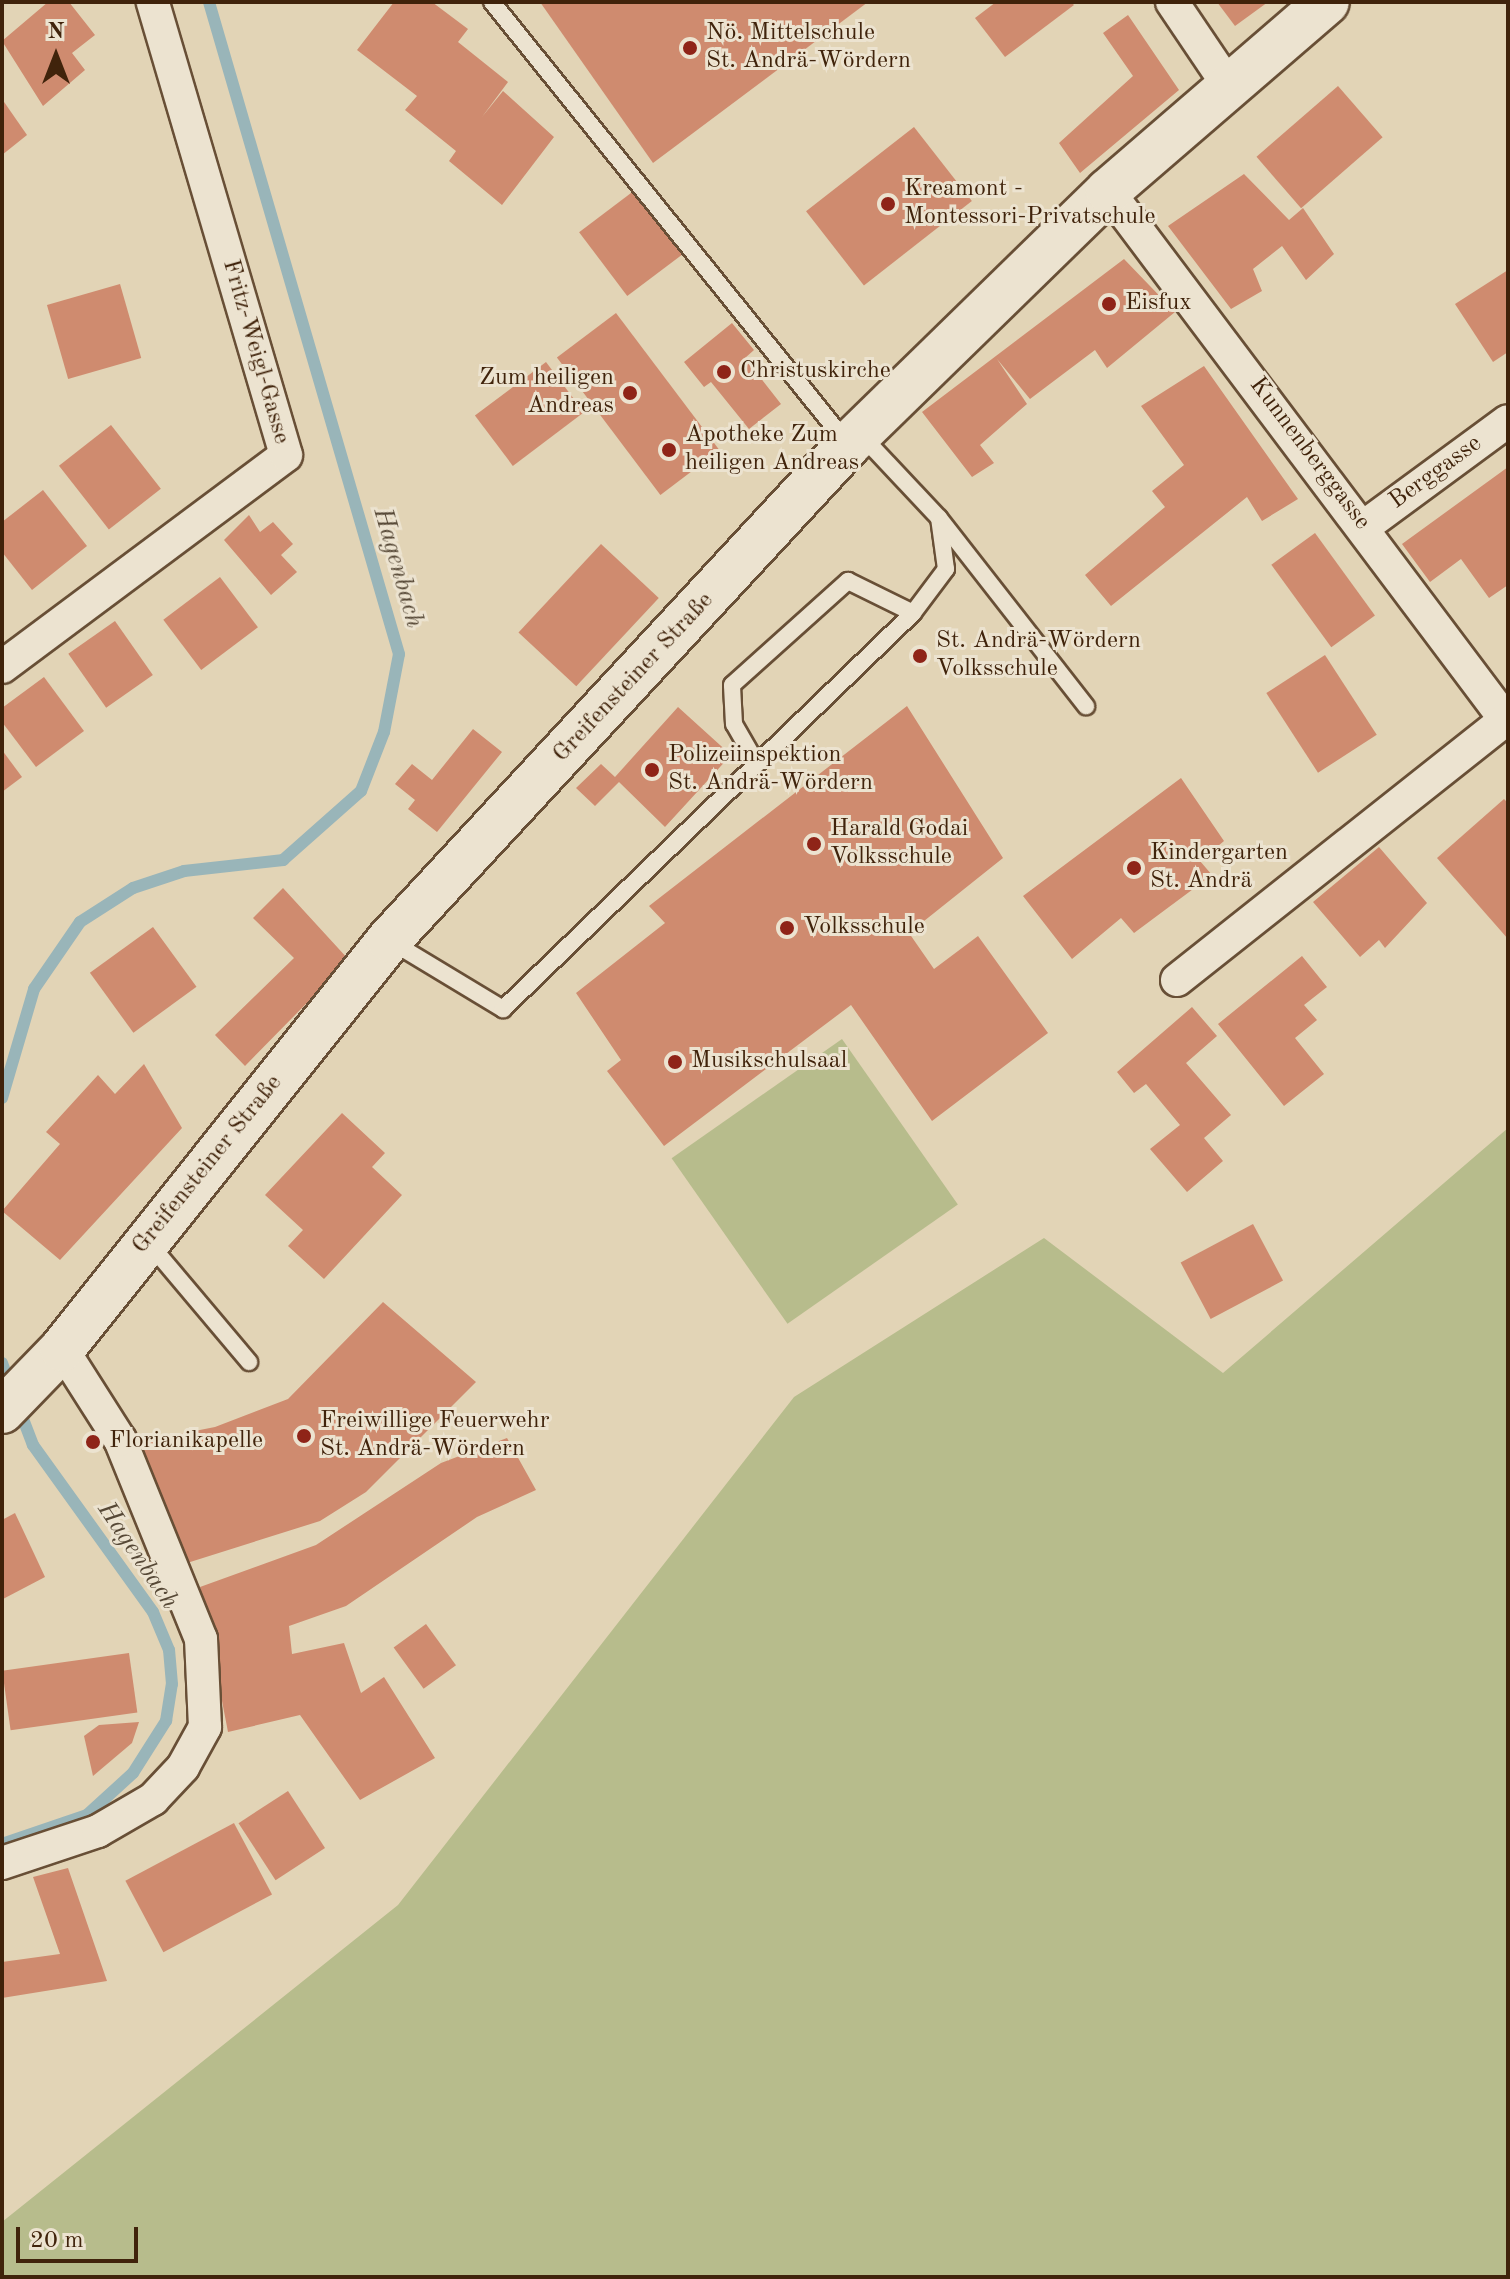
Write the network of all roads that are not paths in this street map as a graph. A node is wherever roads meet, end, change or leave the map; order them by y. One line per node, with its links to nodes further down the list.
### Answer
1 (153, 2): 12 (street, Fritz-Weigl-Gasse)
2 (492, 2): 8 (lane)
3 (1172, 2): 5 (street)
4 (1327, 2): 5 (main road, Greifensteiner Straße)
5 (1230, 88): 6 (main road, Greifensteiner Straße)
6 (1108, 191): 8 (main road, Greifensteiner Straße); 10 (street, Kunnenberggasse)
7 (1508, 421): 10 (street, Berggasse)
8 (854, 439): 9 (lane); 16 (main road, Greifensteiner Straße)
9 (939, 518): 11 (lane); 13 (lane)
10 (1365, 526): 14 (street, Kunnenberggasse)
11 (913, 613): 15 (lane); 15 (lane)
12 (2, 667)
13 (1086, 706)
14 (1507, 722): 17 (street, Kunnenberggasse)
15 (757, 764): 16 (lane)
16 (389, 940): 18 (main road, Greifensteiner Straße)
17 (1177, 980)
18 (147, 1241): 19 (main road, Greifensteiner Straße); 20 (lane)
19 (62, 1349): 21 (main road, Greifensteiner Straße); 22 (street)
20 (249, 1362)
21 (2, 1411)
22 (2, 1863)

